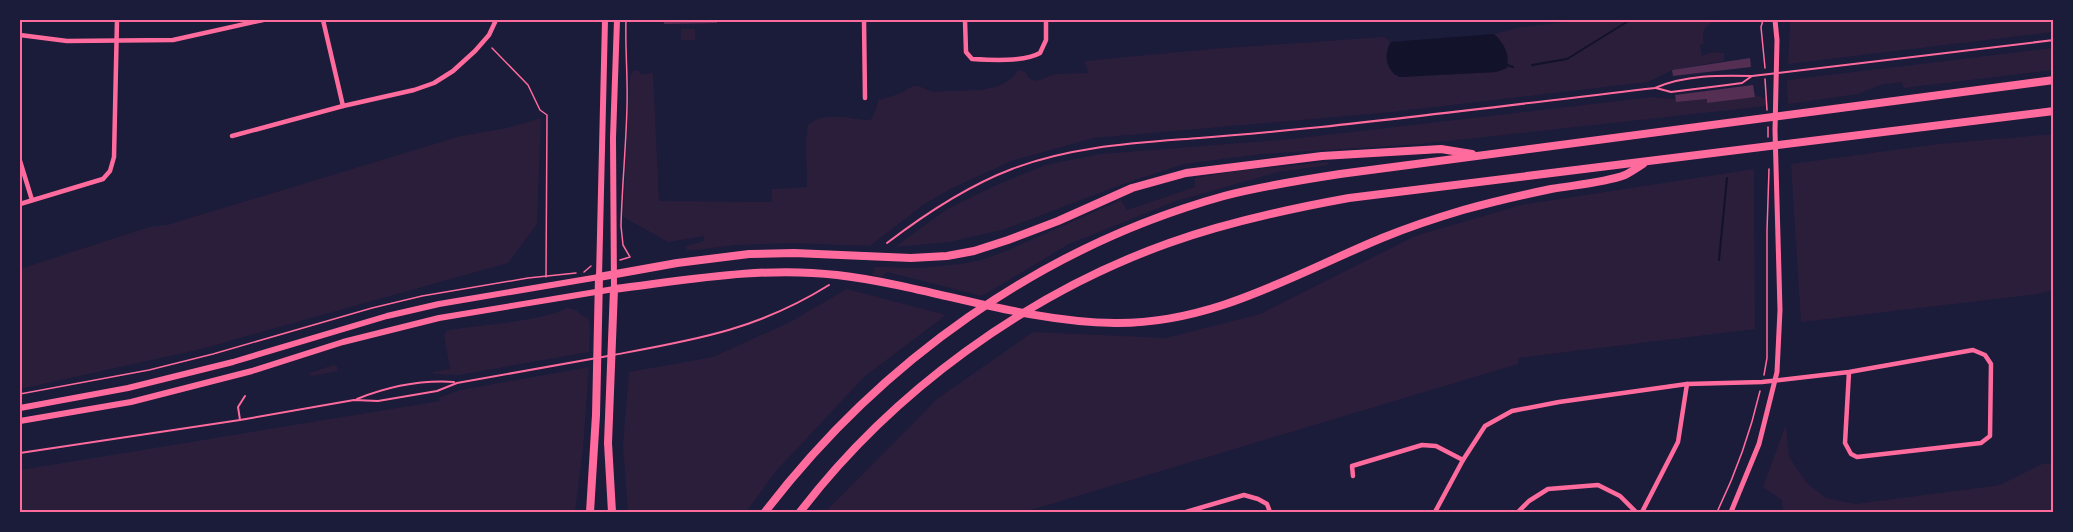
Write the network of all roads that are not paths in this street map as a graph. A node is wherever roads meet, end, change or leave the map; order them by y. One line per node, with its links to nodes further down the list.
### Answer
1 (117, 20): 14 (street)
2 (228, 20): 12 (street)
3 (263, 20): 12 (street)
4 (323, 20): 20 (street)
5 (496, 20): 20 (street)
6 (605, 20): 30 (main road)
7 (617, 20): 29 (main road)
8 (864, 20): 19 (street)
9 (965, 20): 10 (street)
10 (1046, 20)
11 (1775, 20): 35 (street)
12 (230, 28): 14 (street)
13 (20, 36): 14 (street)
14 (117, 40): 26 (street)
15 (2054, 40): 16 (lane)
16 (1752, 76): 18 (lane); 18 (lane)
17 (2054, 80): 23 (highway)
18 (1655, 88): 28 (lane)
19 (865, 98)
20 (343, 106): 22 (street)
21 (2054, 111): 25 (highway)
22 (232, 136)
23 (1481, 156): 29 (highway); 49 (highway)
24 (20, 161): 26 (street)
25 (1650, 161): 32 (highway); 50 (highway)
26 (32, 200): 27 (street)
27 (20, 204)
28 (887, 243)
29 (615, 274): 30 (highway); 32 (main road)
30 (599, 277): 33 (highway); 40 (main road)
31 (829, 285): 36 (lane)
32 (614, 289): 33 (main road); 48 (highway)
33 (599, 292): 42 (main road); 47 (highway)
34 (1849, 372): 34 (street); 35 (street)
35 (1776, 380): 37 (street); 56 (street)
36 (457, 383): 39 (lane); 39 (lane)
37 (1687, 384): 44 (street); 55 (street)
38 (245, 396): 41 (lane)
39 (354, 400): 41 (lane)
40 (20, 408)
41 (240, 420): 43 (lane)
42 (20, 421)
43 (20, 453)
44 (1463, 460): 45 (street); 46 (street)
45 (1353, 476)
46 (1437, 512)
47 (590, 513)
48 (612, 513)
49 (765, 513)
50 (800, 513)
51 (1186, 513): 52 (street)
52 (1270, 513)
53 (1518, 513): 54 (street)
54 (1636, 513)
55 (1642, 513)
56 (1731, 513)

